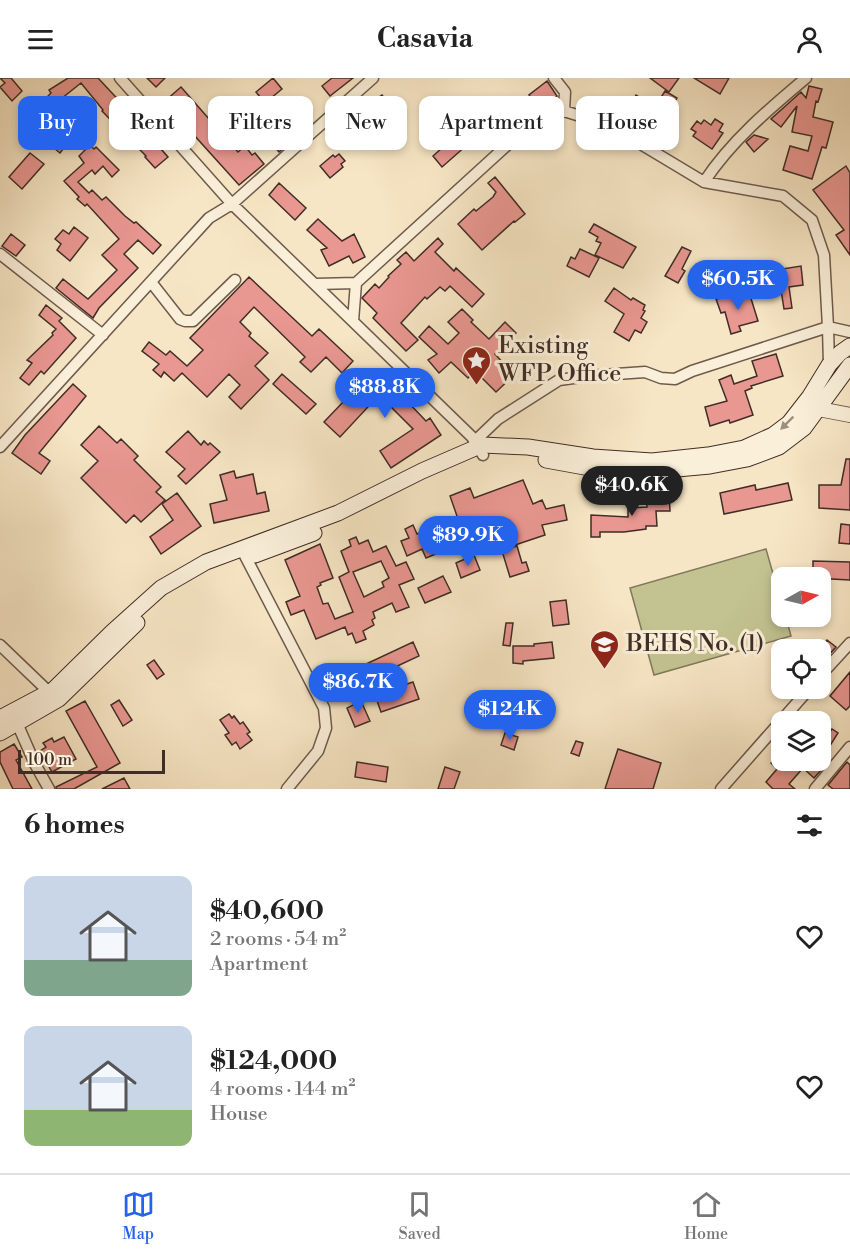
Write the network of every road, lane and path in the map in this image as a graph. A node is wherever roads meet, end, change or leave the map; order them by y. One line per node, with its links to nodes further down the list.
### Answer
1 (120, 78): 8 (street)
2 (373, 78): 8 (street)
3 (554, 78): 5 (street)
4 (806, 78): 7 (street)
5 (564, 111): 7 (street)
6 (502, 150): 12 (street)
7 (704, 182): 15 (street)
8 (232, 204): 11 (street); 13 (street)
9 (0, 254): 17 (street)
10 (235, 280): 11 (street)
11 (151, 282): 17 (street)
12 (356, 283): 13 (street); 14 (street)
13 (316, 284): 14 (street)
14 (353, 321): 24 (street)
15 (828, 327): 16 (street); 19 (street); 24 (street)
16 (850, 332)
17 (103, 335): 23 (street)
18 (850, 346): 19 (main road)
19 (829, 365): 21 (main road)
20 (850, 365): 21 (main road)
21 (810, 407): 22 (street); 24 (main road)
22 (850, 415)
23 (0, 447)
24 (479, 448): 25 (main road)
25 (244, 554): 29 (main road); 36 (street)
26 (850, 643): 28 (street)
27 (0, 645): 29 (street)
28 (831, 664)
29 (52, 696): 31 (main road); 32 (main road)
30 (800, 699): 37 (street)
31 (0, 718)
32 (17, 723): 33 (main road); 35 (street)
33 (0, 733)
34 (850, 747): 38 (street)
35 (49, 789)
36 (287, 789)
37 (722, 789)
38 (815, 789)

